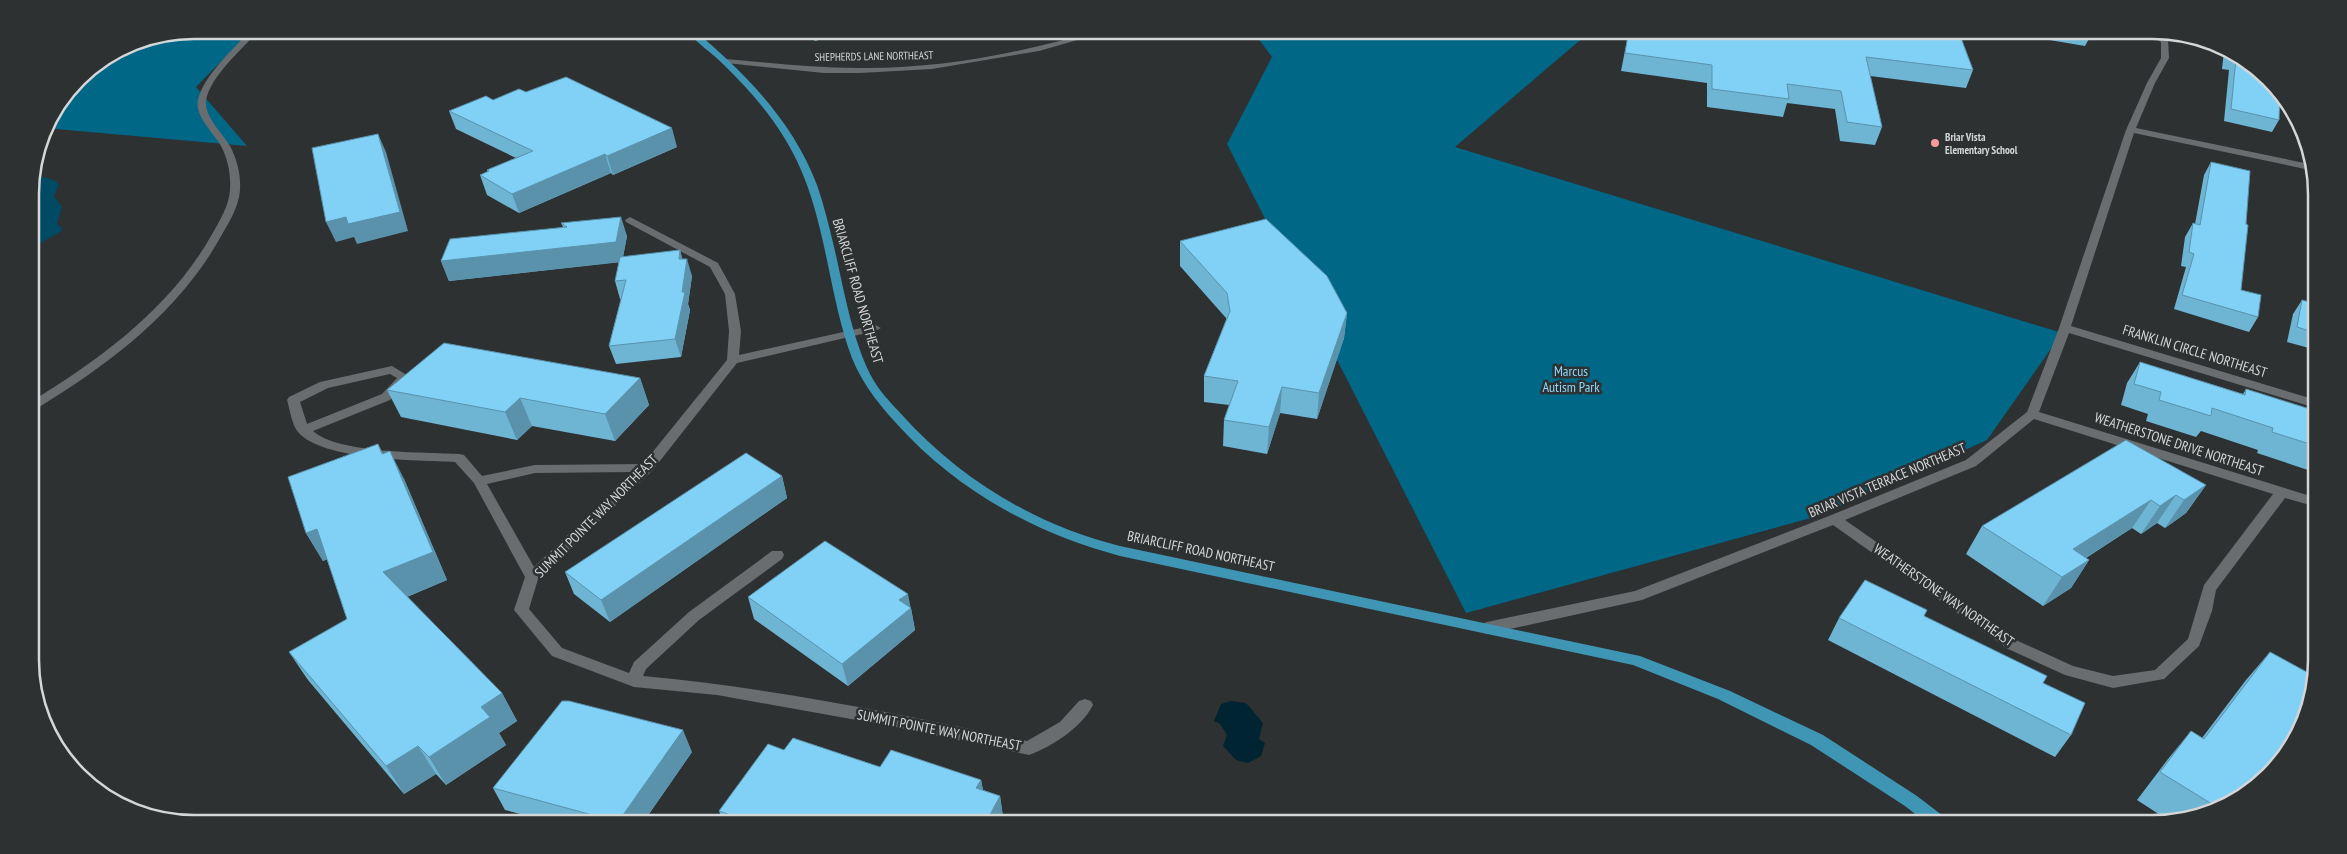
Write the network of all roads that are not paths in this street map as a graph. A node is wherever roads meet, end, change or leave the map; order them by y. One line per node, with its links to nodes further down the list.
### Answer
1 (247, 39): 13 (street)
2 (700, 39): 5 (main road, BRIARCLIFF ROAD NORTHEAST)
3 (1080, 39): 5 (street, SHEPHERDS LANE NORTHEAST)
4 (2162, 39): 6 (street)
5 (726, 60): 11 (main road, BRIARCLIFF ROAD NORTHEAST)
6 (2131, 130): 7 (street); 10 (street)
7 (2305, 166)
8 (630, 220): 12 (street)
9 (875, 328): 11 (street)
10 (2065, 328): 14 (street, FRANKLIN CIRCLE NORTHEAST); 15 (street)
11 (850, 334): 12 (street); 24 (main road, BRIARCLIFF ROAD NORTHEAST)
12 (733, 360): 17 (street, SUMMIT POINTE WAY NORTHEAST)
13 (39, 401)
14 (2308, 402)
15 (2032, 414): 19 (street, WEATHERSTONE DRIVE NORTHEAST); 21 (street, BRIAR VISTA TERRACE NORTHEAST)
16 (303, 430): 16 (street); 18 (street)
17 (648, 468): 18 (street); 23 (street, SUMMIT POINTE WAY NORTHEAST)
18 (479, 481): 23 (street)
19 (2282, 492): 20 (street, WEATHERSTONE DRIVE NORTHEAST); 21 (street, WEATHERSTONE WAY NORTHEAST)
20 (2308, 500)
21 (1834, 519): 24 (street, BRIAR VISTA TERRACE NORTHEAST)
22 (777, 555): 25 (street)
23 (532, 577): 25 (street, SUMMIT POINTE WAY NORTHEAST)
24 (1487, 628): 27 (main road, BRIARCLIFF ROAD NORTHEAST)
25 (634, 682): 26 (street, SUMMIT POINTE WAY NORTHEAST)
26 (1085, 705)
27 (1929, 815)

